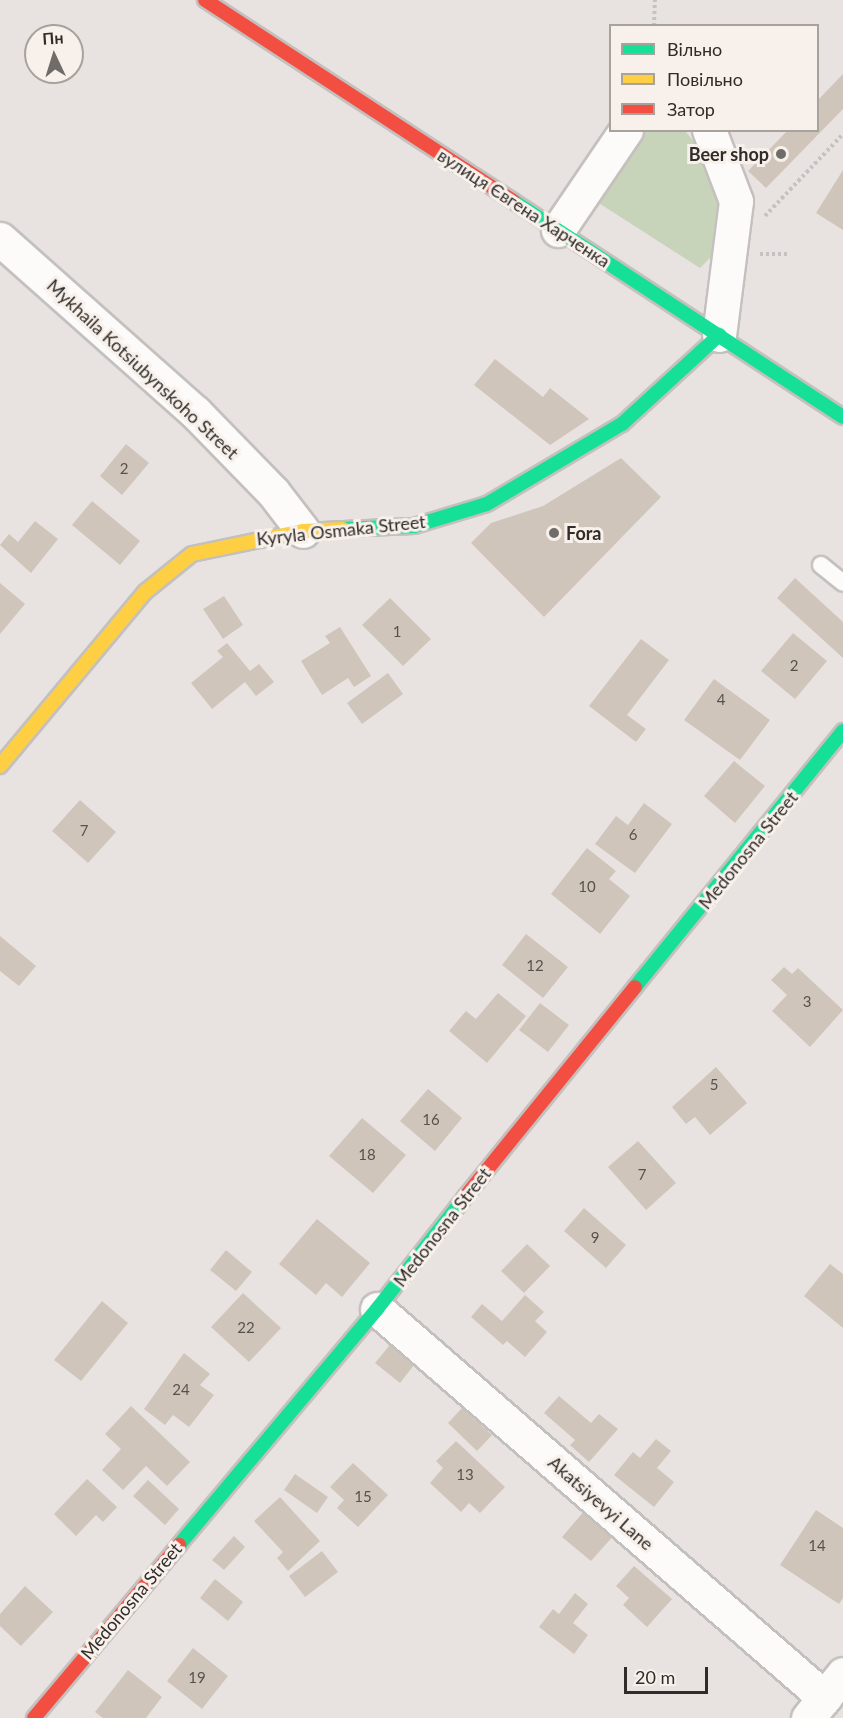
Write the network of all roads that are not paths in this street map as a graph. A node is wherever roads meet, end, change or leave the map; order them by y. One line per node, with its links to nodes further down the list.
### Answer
1 (205, 0): 4 (street, вулиця Євгена Харченка)
2 (625, 132): 4 (street)
3 (710, 132): 6 (street)
4 (558, 230): 6 (street, вулиця Євгена Харченка)
5 (0, 239): 8 (street, Mykhaila Kotsiubynskoho Street)
6 (719, 335): 7 (street, вулиця Євгена Харченка); 8 (street, Kyryla Osmaka Street)
7 (843, 417)
8 (303, 531): 12 (street, Kyryla Osmaka Street)
9 (821, 565): 10 (lane)
10 (843, 583)
11 (843, 731): 13 (street, Medonosna Street)
12 (0, 766)
13 (377, 1309): 14 (street, Akatsiyevyi Lane); 15 (street, Medonosna Street)
14 (825, 1697)
15 (34, 1718)

